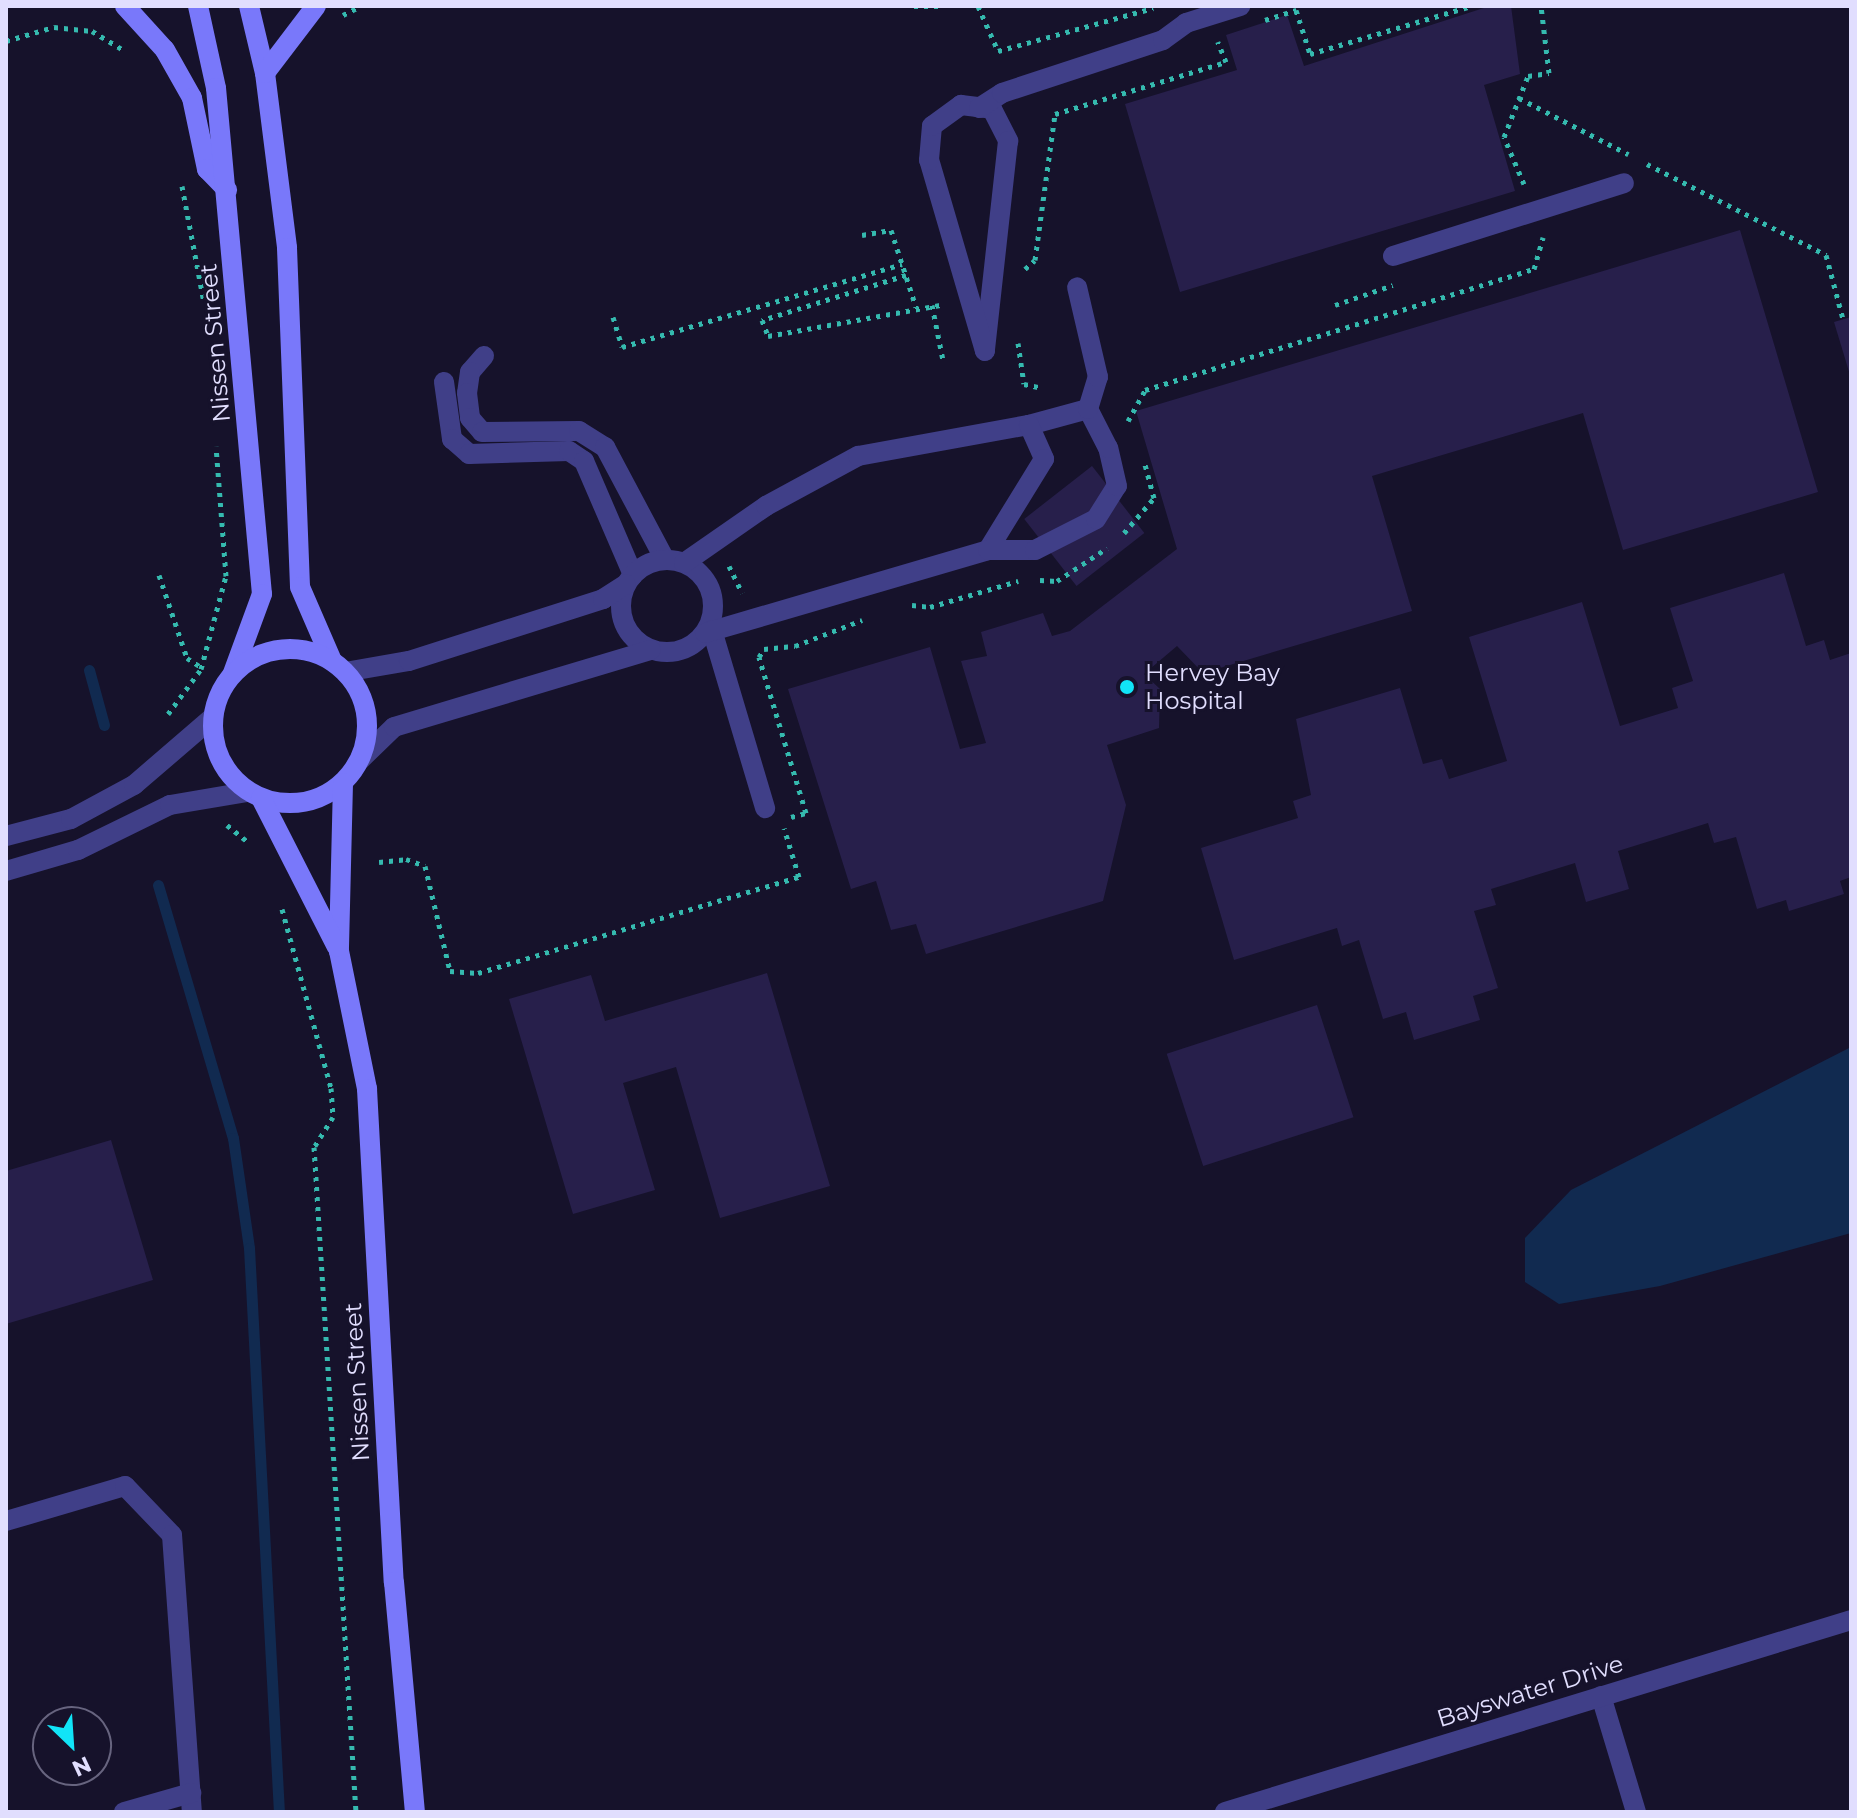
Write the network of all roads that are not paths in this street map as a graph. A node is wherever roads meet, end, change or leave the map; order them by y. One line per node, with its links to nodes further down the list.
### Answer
1 (125, 6): 9 (street)
2 (198, 6): 9 (street, Nissen Street)
3 (249, 6): 6 (street)
4 (316, 6): 6 (street)
5 (1240, 6): 7 (street)
6 (265, 73): 21 (street)
7 (979, 108): 7 (street)
8 (1624, 183): 10 (street)
9 (227, 190): 22 (street, Nissen Street)
10 (1393, 256)
11 (1077, 287): 14 (street)
12 (484, 356): 17 (street)
13 (444, 382): 18 (street)
14 (1088, 409): 15 (street); 16 (street)
15 (1029, 425): 16 (street); 17 (street)
16 (988, 550): 19 (street)
17 (674, 562): 18 (street); 19 (street)
18 (629, 580): 20 (street); 21 (street)
19 (708, 632): 20 (street); 27 (street)
20 (651, 650): 24 (street)
21 (338, 667): 22 (street); 24 (street)
22 (233, 673): 23 (street)
23 (213, 717): 26 (street); 28 (street)
24 (360, 760): 25 (street)
25 (343, 783): 26 (street); 30 (street, Nissen Street)
26 (253, 795): 29 (street); 30 (street, Nissen Street)
27 (765, 808)
28 (6, 836)
29 (6, 871)
30 (339, 951): 36 (street, Nissen Street)
31 (6, 1521): 34 (street)
32 (1851, 1620): 33 (street, Bayswater Drive)
33 (1601, 1696): 37 (street, Bayswater Drive); 38 (street)
34 (191, 1803): 35 (street)
35 (124, 1812)
36 (415, 1812)
37 (1225, 1812)
38 (1636, 1812)

